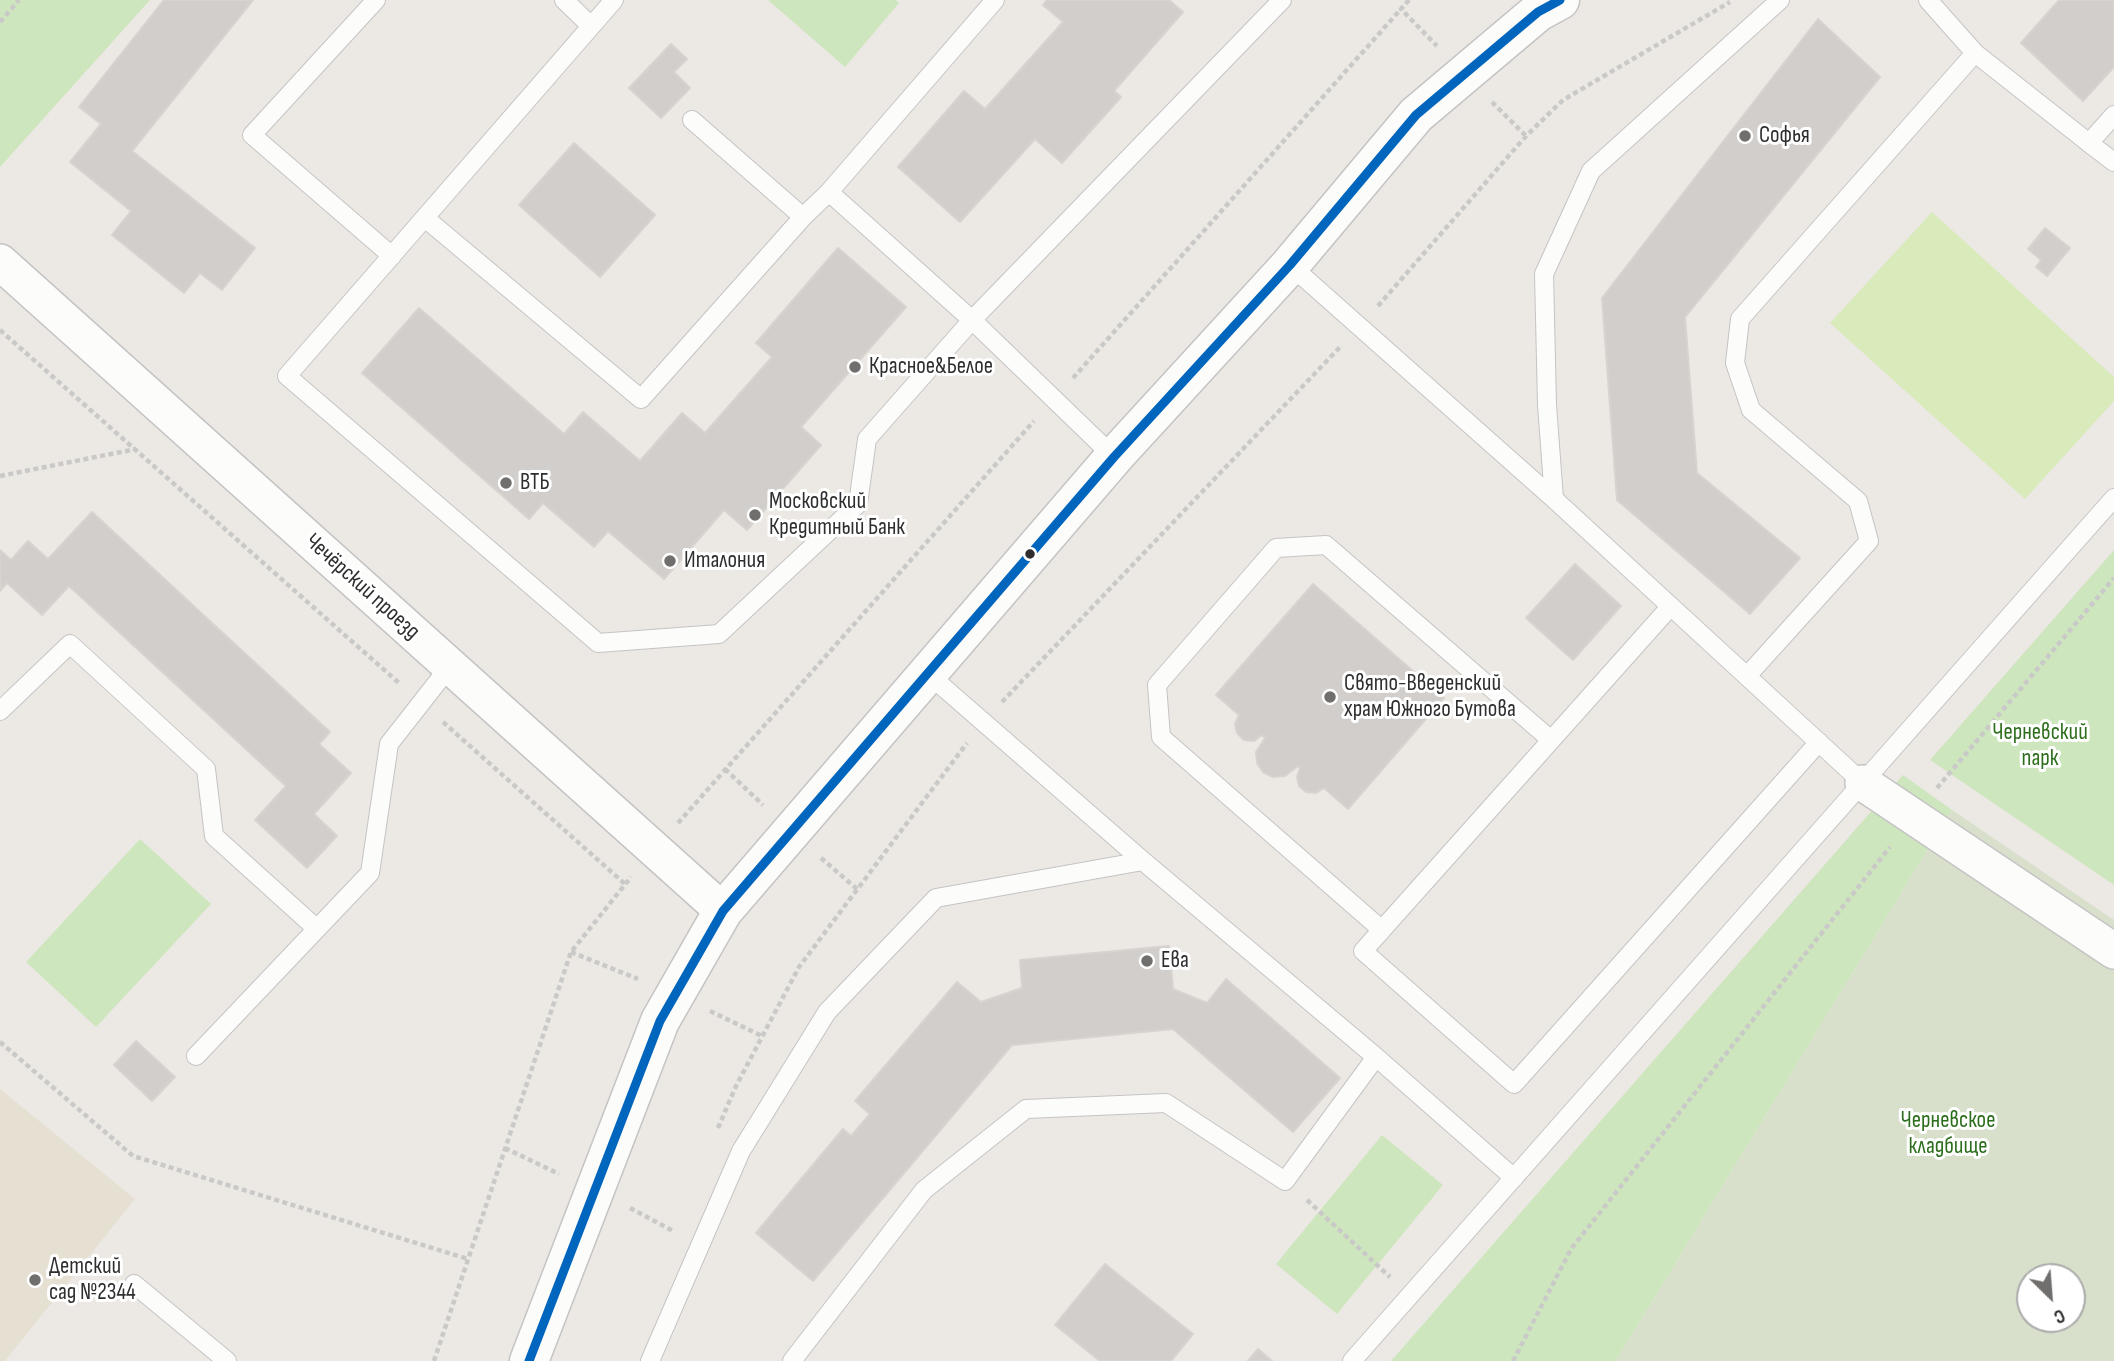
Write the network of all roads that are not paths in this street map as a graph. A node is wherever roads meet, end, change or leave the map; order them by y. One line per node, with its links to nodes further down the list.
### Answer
1 (376, 0): 18 (lane)
2 (564, 0): 9 (lane)
3 (614, 0): 9 (lane)
4 (995, 0): 15 (lane)
5 (1282, 0): 21 (lane)
6 (1780, 0): 24 (lane)
7 (1928, 0): 10 (lane)
8 (1540, 4): 20 (street)
9 (591, 26): 17 (lane)
10 (1975, 53): 13 (lane); 28 (lane)
11 (2114, 115): 13 (lane)
12 (692, 120): 16 (lane)
13 (2089, 143): 14 (lane)
14 (2114, 162)
15 (828, 192): 16 (lane); 21 (lane)
16 (803, 217): 17 (lane)
17 (425, 218): 18 (lane)
18 (393, 256): 21 (lane)
19 (0, 262): 26 (street, Чечёрский проезд)
20 (1290, 265): 22 (street); 24 (lane)
21 (972, 320): 22 (lane)
22 (1114, 457): 27 (street)
23 (2114, 498): 32 (lane)
24 (1554, 499): 25 (lane)
25 (1670, 607): 28 (lane); 30 (lane)
26 (450, 666): 34 (street, Чечёрский проезд); 35 (lane)
27 (927, 673): 33 (lane); 34 (street)
28 (1747, 676): 31 (lane)
29 (0, 711): 35 (lane)
30 (1551, 740): 36 (lane); 36 (lane)
31 (1819, 742): 32 (lane); 36 (lane)
32 (1863, 783): 37 (street); 40 (lane)
33 (1143, 861): 39 (lane); 44 (lane)
34 (723, 911): 43 (street)
35 (317, 929): 38 (lane)
36 (1382, 930)
37 (2114, 951)
38 (196, 1056)
39 (1376, 1057): 40 (lane); 45 (lane)
40 (1514, 1178): 46 (lane)
41 (134, 1284): 42 (lane)
42 (227, 1361)
43 (529, 1361)
44 (650, 1361)
45 (792, 1361)
46 (1352, 1361)

